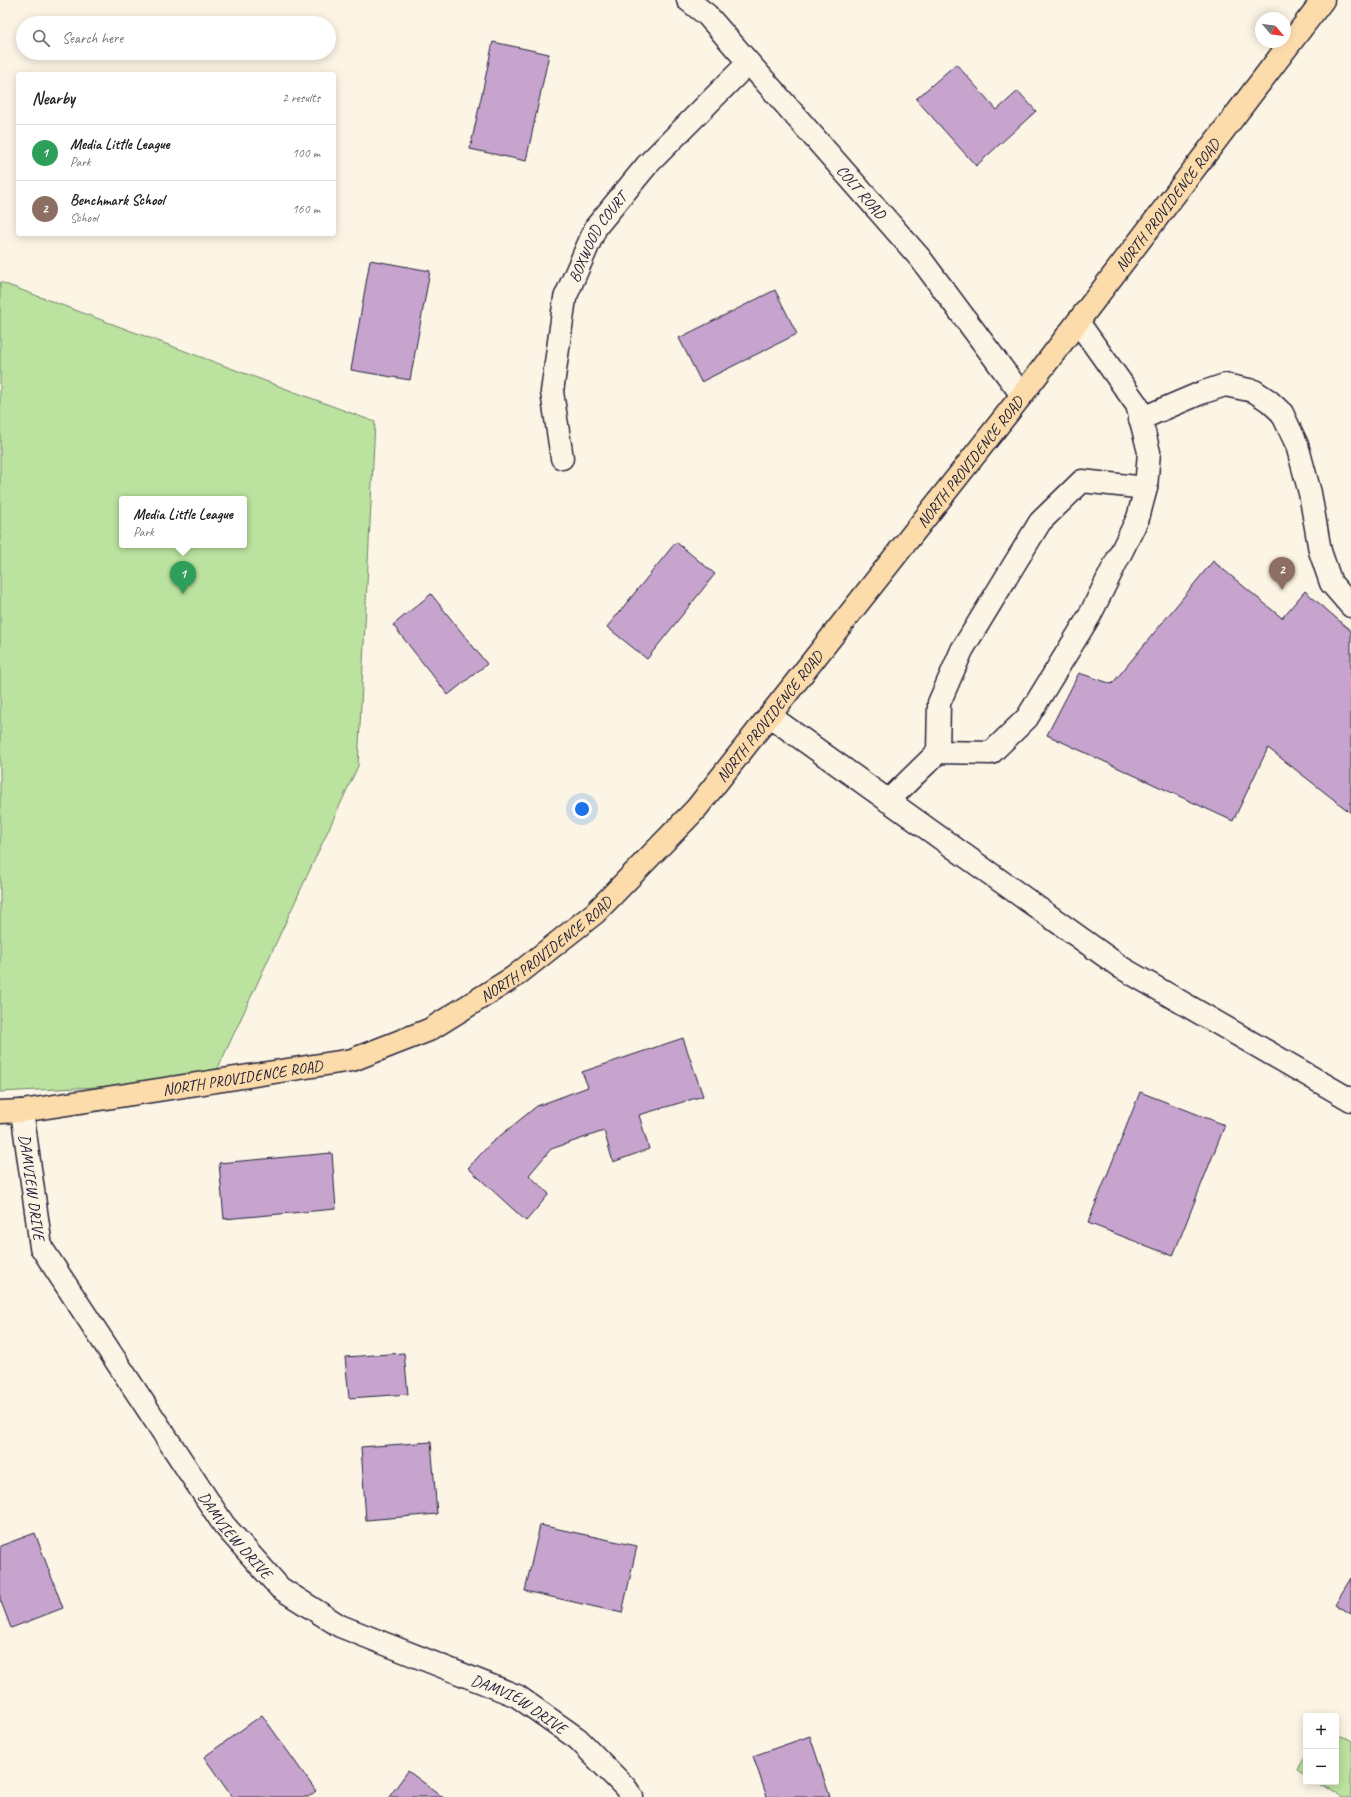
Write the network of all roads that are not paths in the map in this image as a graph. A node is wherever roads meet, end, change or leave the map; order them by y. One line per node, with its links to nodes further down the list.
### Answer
1 (688, 0): 3 (street, COLT ROAD)
2 (1323, 0): 4 (main road, NORTH PROVIDENCE ROAD)
3 (748, 63): 5 (street, COLT ROAD); 7 (street, BOXWOOD COURT)
4 (1078, 322): 5 (main road, NORTH PROVIDENCE ROAD); 6 (street)
5 (1022, 395): 10 (main road, NORTH PROVIDENCE ROAD)
6 (1140, 419): 8 (street); 9 (street)
7 (562, 458)
8 (1146, 488): 11 (street); 11 (street)
9 (1351, 606)
10 (770, 716): 12 (street); 14 (main road, NORTH PROVIDENCE ROAD)
11 (938, 752): 12 (street)
12 (888, 801): 13 (street)
13 (1351, 1100)
14 (22, 1111): 15 (main road, NORTH PROVIDENCE ROAD); 16 (street, DAMVIEW DRIVE)
15 (0, 1112)
16 (632, 1797)

